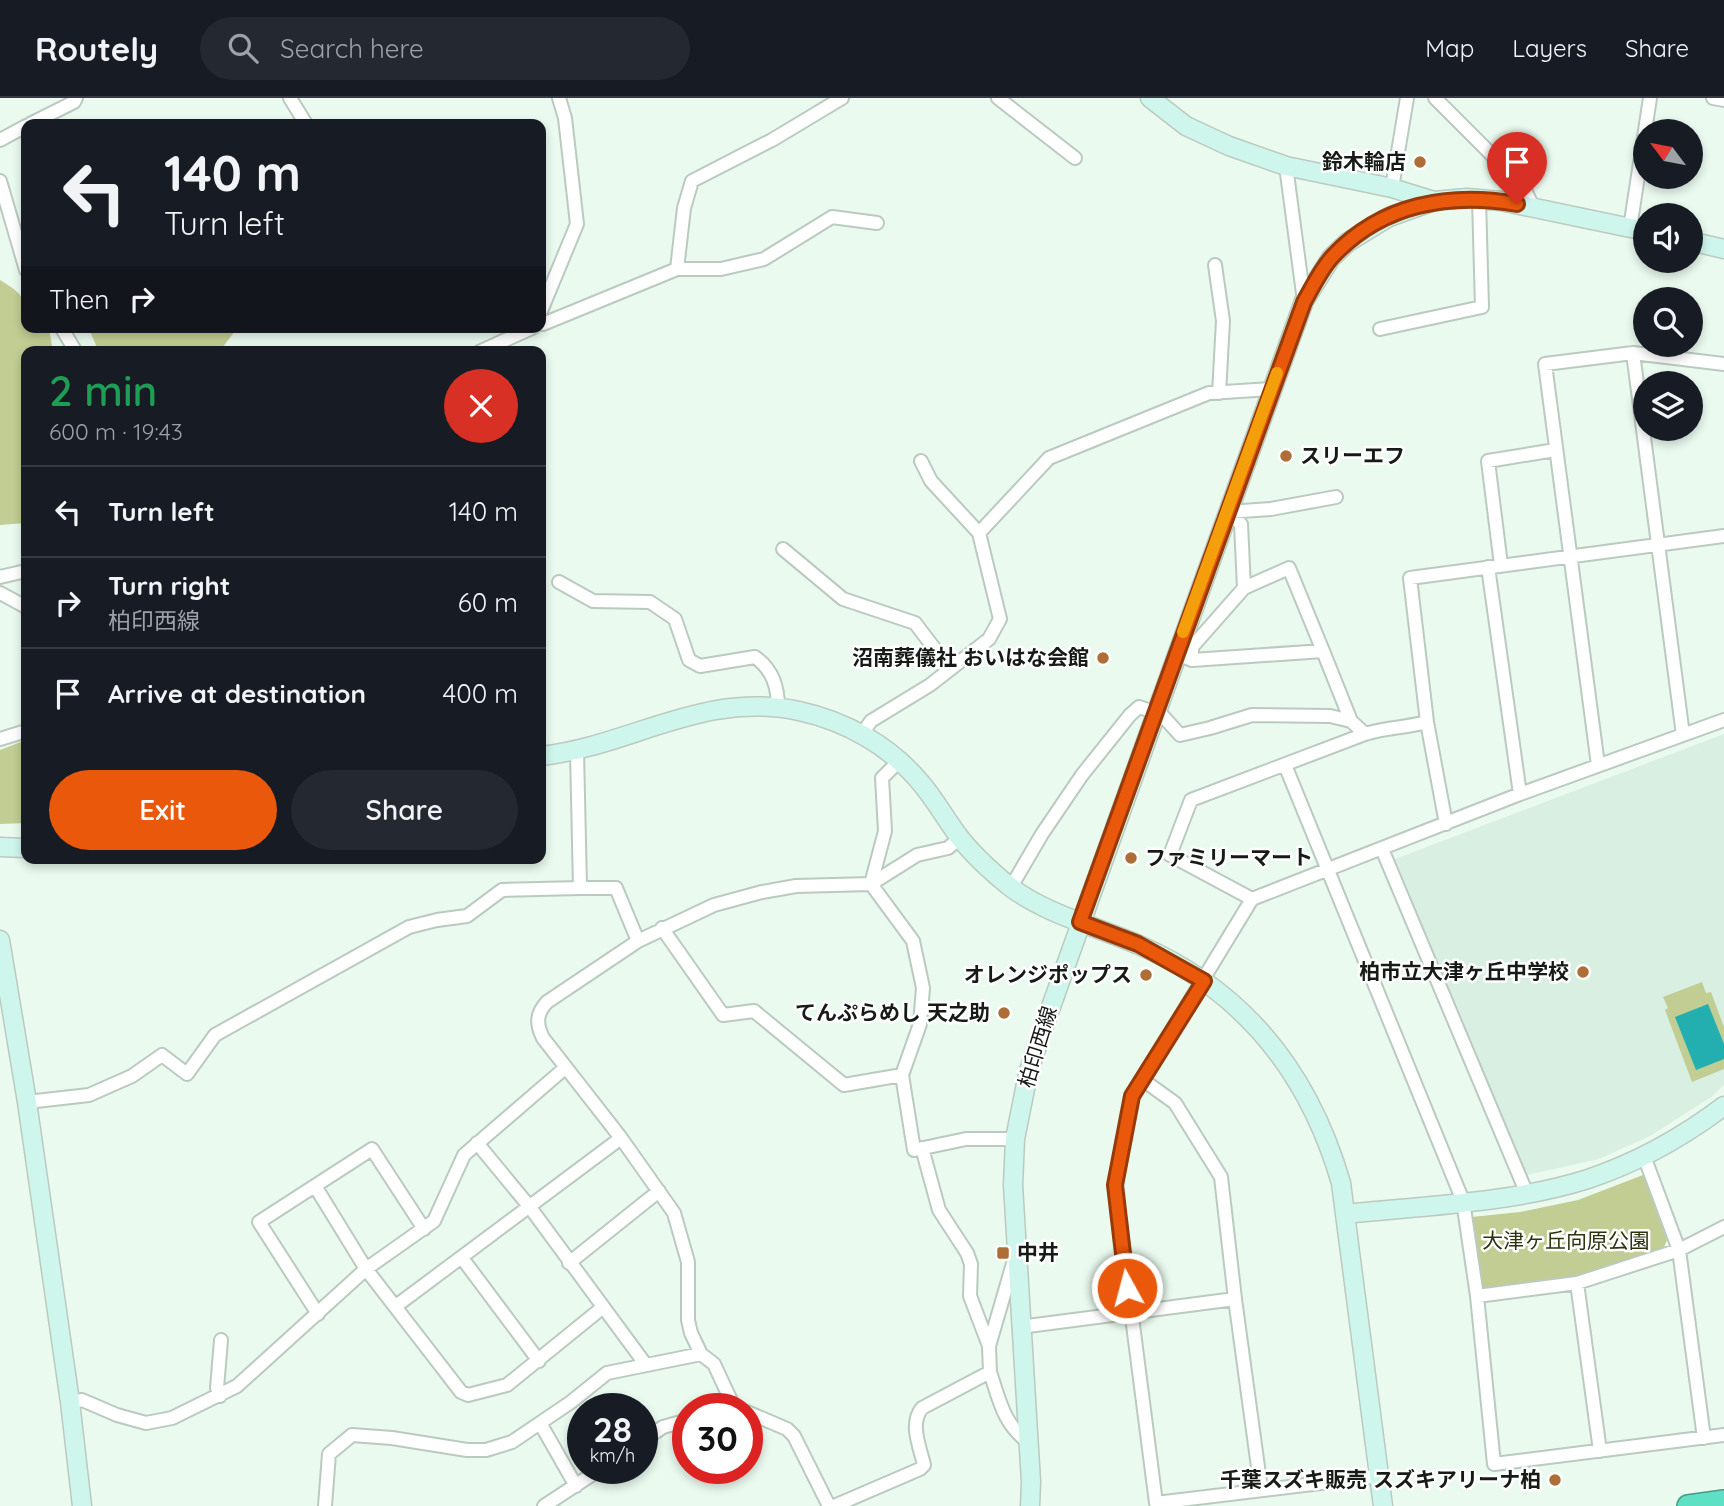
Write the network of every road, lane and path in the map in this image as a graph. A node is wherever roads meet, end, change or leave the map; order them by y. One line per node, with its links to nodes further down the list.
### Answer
1 (76, 98): 12 (street)
2 (290, 98): 13 (street)
3 (559, 98): 32 (street)
4 (842, 98): 30 (street)
5 (998, 98): 16 (street)
6 (1150, 98): 17 (street)
7 (1407, 98): 19 (street)
8 (1435, 98): 23 (street)
9 (1650, 98): 22 (street)
10 (1713, 98): 11 (street)
11 (1724, 100)
12 (40, 119)
13 (303, 119)
14 (21, 128): 15 (street)
15 (0, 139)
16 (1075, 158)
17 (1286, 166): 19 (street); 31 (street)
18 (0, 181): 28 (street)
19 (1392, 188): 21 (street)
20 (1479, 199): 21 (street, 柏印西線); 23 (street, 柏印西線); 34 (street)
21 (1434, 201): 31 (street, 柏印西線)
22 (1640, 203)
23 (1533, 207): 25 (street, 柏印西線)
24 (877, 223): 30 (street)
25 (1633, 229)
26 (1703, 244): 27 (street)
27 (1724, 248)
28 (21, 253)
29 (1215, 265): 42 (street)
30 (677, 269): 33 (street)
31 (1304, 302): 41 (street, 柏印西線)
32 (546, 305)
33 (546, 319)
34 (1380, 329)
35 (515, 333): 36 (street)
36 (487, 346)
37 (1633, 353): 43 (street)
38 (1634, 357): 49 (street)
39 (1666, 357): 40 (street)
40 (1724, 364)
41 (1271, 389): 42 (street); 46 (street, 柏印西線)
42 (1219, 393): 47 (street)
43 (1556, 450): 51 (street); 52 (street)
44 (921, 461): 47 (street)
45 (1336, 497): 46 (street)
46 (1227, 512): 56 (street); 60 (street, 柏印西線)
47 (979, 533): 61 (street)
48 (1724, 536): 49 (street)
49 (1658, 544): 51 (street); 70 (street)
50 (783, 549): 61 (street)
51 (1570, 556): 52 (street); 76 (street)
52 (1495, 566): 66 (street); 77 (street)
53 (21, 572): 54 (street)
54 (0, 577)
55 (559, 582): 62 (street)
56 (1244, 588): 59 (street); 60 (street)
57 (0, 593): 58 (street)
58 (21, 604)
59 (1323, 651): 60 (street); 64 (street)
60 (1184, 657): 63 (street, 柏印西線)
61 (950, 669): 68 (street)
62 (778, 708): 68 (street); 72 (street)
63 (1155, 712): 64 (street); 85 (street); 88 (street, 柏印西線)
64 (1351, 720): 69 (street)
65 (1724, 720): 70 (street)
66 (1427, 722): 69 (street); 78 (street)
67 (21, 733): 71 (street)
68 (862, 734): 74 (street)
69 (1365, 734): 75 (street)
70 (1683, 735): 76 (street)
71 (0, 739)
72 (577, 751): 73 (street); 86 (street)
73 (546, 755)
74 (899, 761): 79 (street); 84 (street)
75 (1285, 765): 83 (street); 87 (street)
76 (1598, 765): 77 (street)
77 (1520, 794): 78 (street)
78 (1446, 824): 82 (street)
79 (960, 838): 84 (street); 85 (street)
80 (0, 847): 81 (street)
81 (21, 848)
82 (1382, 849): 83 (street); 105 (street)
83 (1328, 870): 87 (street); 106 (street)
84 (871, 884): 89 (street); 94 (street)
85 (1011, 887): 88 (street)
86 (580, 888): 91 (street); 96 (street)
87 (1252, 899): 92 (street)
88 (1080, 922): 92 (street); 99 (street, 柏印西線)
89 (662, 928): 91 (street); 94 (street)
90 (0, 940): 96 (street)
91 (638, 941): 93 (street)
92 (1204, 981): 95 (street); 108 (street)
93 (565, 1068): 98 (street); 100 (street)
94 (902, 1075): 101 (street)
95 (1143, 1080): 118 (street); 121 (street)
96 (27, 1102): 132 (street)
97 (1724, 1107): 102 (street)
98 (621, 1138): 104 (street); 107 (street)
99 (1015, 1139): 101 (street); 112 (street, 柏印西線)
100 (477, 1143): 107 (street); 110 (street)
101 (922, 1148): 125 (street)
102 (1644, 1156): 105 (street); 111 (street)
103 (315, 1186): 110 (street); 115 (street); 122 (street)
104 (659, 1191): 114 (street); 126 (street)
105 (1527, 1194): 106 (street)
106 (1463, 1201): 108 (street); 117 (street)
107 (529, 1206): 113 (street); 114 (street)
108 (1345, 1214): 139 (street)
109 (1724, 1227): 111 (street)
110 (424, 1230): 115 (street)
111 (1679, 1250): 116 (street); 136 (street)
112 (1015, 1257): 123 (street, 柏印西線); 125 (street)
113 (462, 1258): 119 (street); 127 (street)
114 (569, 1263): 120 (street)
115 (366, 1269): 119 (street); 122 (street)
116 (1577, 1283): 117 (street); 138 (street)
117 (1477, 1296): 138 (street)
118 (1236, 1299): 121 (street); 142 (street)
119 (396, 1306): 127 (street)
120 (603, 1308): 127 (street); 128 (street)
121 (1130, 1313): 123 (street); 142 (street)
122 (318, 1314): 131 (street)
123 (1020, 1327): 137 (street, 柏印西線)
124 (221, 1340): 131 (street)
125 (989, 1346): 129 (street)
126 (701, 1354): 128 (street); 130 (street)
127 (539, 1361)
128 (646, 1365): 134 (street)
129 (990, 1372): 137 (street); 147 (street)
130 (727, 1393)
131 (220, 1396): 132 (street)
132 (70, 1402): 144 (street)
133 (763, 1419): 147 (street)
134 (540, 1423): 141 (street); 145 (street)
135 (1724, 1435): 136 (street)
136 (1704, 1437): 138 (street)
137 (1029, 1443): 148 (street, 柏印西線)
138 (1600, 1451)
139 (1379, 1476): 142 (street); 149 (street)
140 (579, 1484): 141 (street)
141 (576, 1486): 146 (street)
142 (1261, 1489)
143 (1724, 1502): 150 (highway)
144 (82, 1506)
145 (325, 1506)
146 (544, 1506)
147 (832, 1506)
148 (1030, 1506)
149 (1383, 1506)
150 (1688, 1506)

